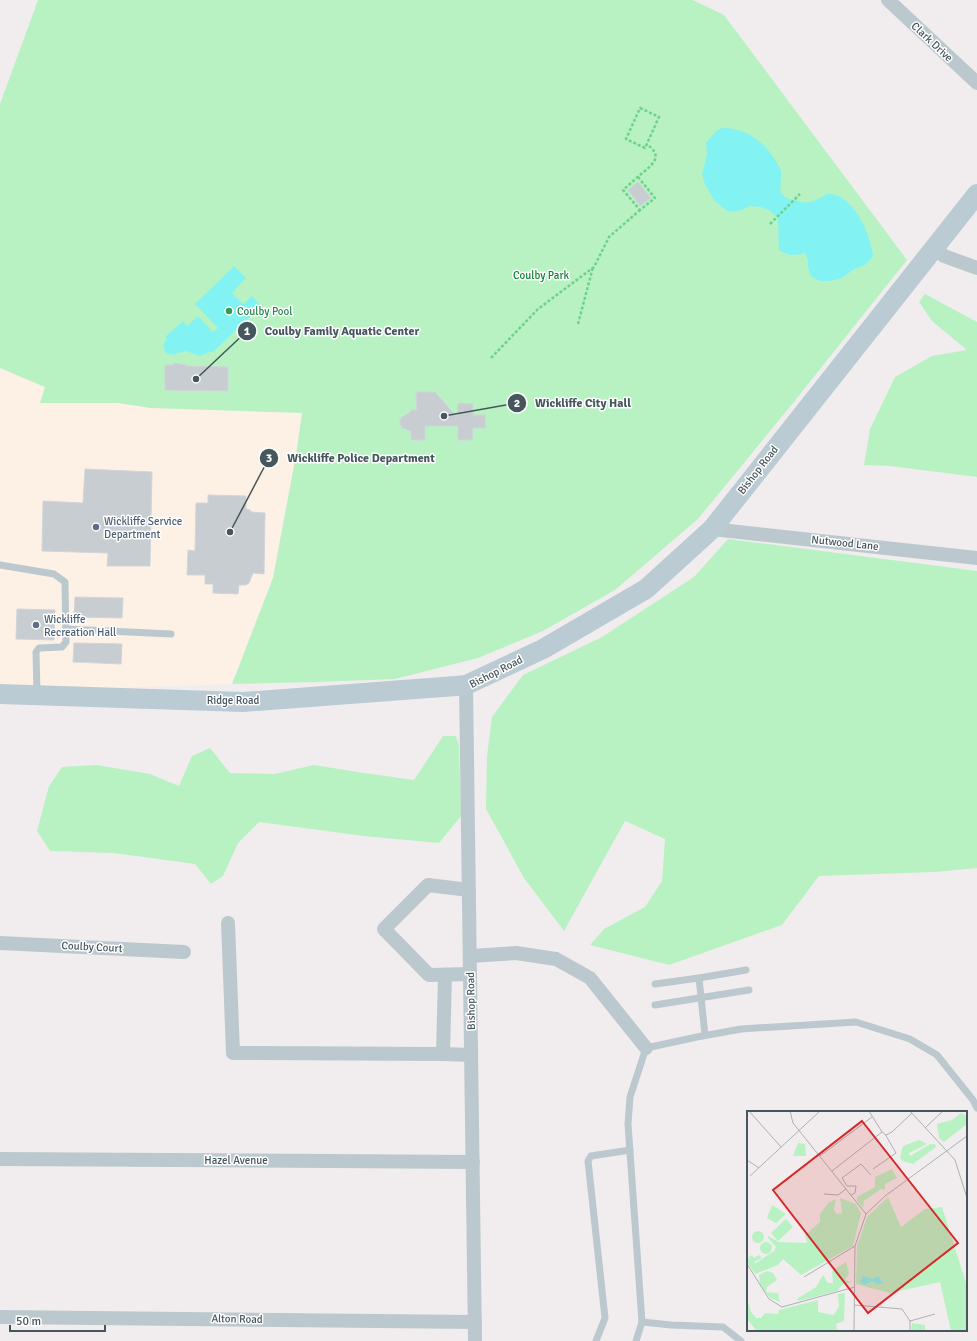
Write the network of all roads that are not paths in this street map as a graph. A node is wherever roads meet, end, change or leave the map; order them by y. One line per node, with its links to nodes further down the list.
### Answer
1 (888, 0): 2 (street, Clark Drive)
2 (977, 84)
3 (977, 194): 4 (main road, Bishop Road)
4 (934, 247): 5 (street); 6 (main road, Bishop Road)
5 (977, 268)
6 (712, 529): 7 (street, Nutwood Lane); 11 (main road, Bishop Road)
7 (977, 558)
8 (0, 565): 9 (lane)
9 (66, 629): 10 (lane); 13 (lane)
10 (171, 634)
11 (466, 685): 13 (main road, Ridge Road); 14 (street, Bishop Road)
12 (0, 694): 13 (main road, Ridge Road)
13 (37, 696)
14 (469, 890): 18 (street, Bishop Road); 21 (street)
15 (228, 923): 29 (street)
16 (0, 943): 17 (street, Coulby Court)
17 (184, 952)
18 (470, 956): 20 (street, Bishop Road); 28 (street)
19 (746, 970): 22 (lane)
20 (470, 974): 21 (street); 30 (street, Bishop Road)
21 (445, 975): 29 (street)
22 (699, 978): 23 (lane); 25 (lane)
23 (655, 984)
24 (749, 990): 25 (lane)
25 (701, 998): 26 (lane); 27 (lane)
26 (655, 1005)
27 (705, 1035): 28 (lane); 31 (lane)
28 (646, 1048): 32 (lane)
29 (443, 1054): 30 (street)
30 (471, 1055): 34 (street, Bishop Road)
31 (977, 1108)
32 (630, 1150): 37 (lane); 39 (lane)
33 (0, 1159): 34 (street, Hazel Avenue)
34 (473, 1162): 36 (street, Bishop Road)
35 (0, 1317): 36 (street, Alton Road)
36 (475, 1322): 38 (street, Bishop Road)
37 (642, 1322): 40 (lane); 41 (lane)
38 (475, 1341)
39 (596, 1341)
40 (636, 1341)
41 (741, 1341)

